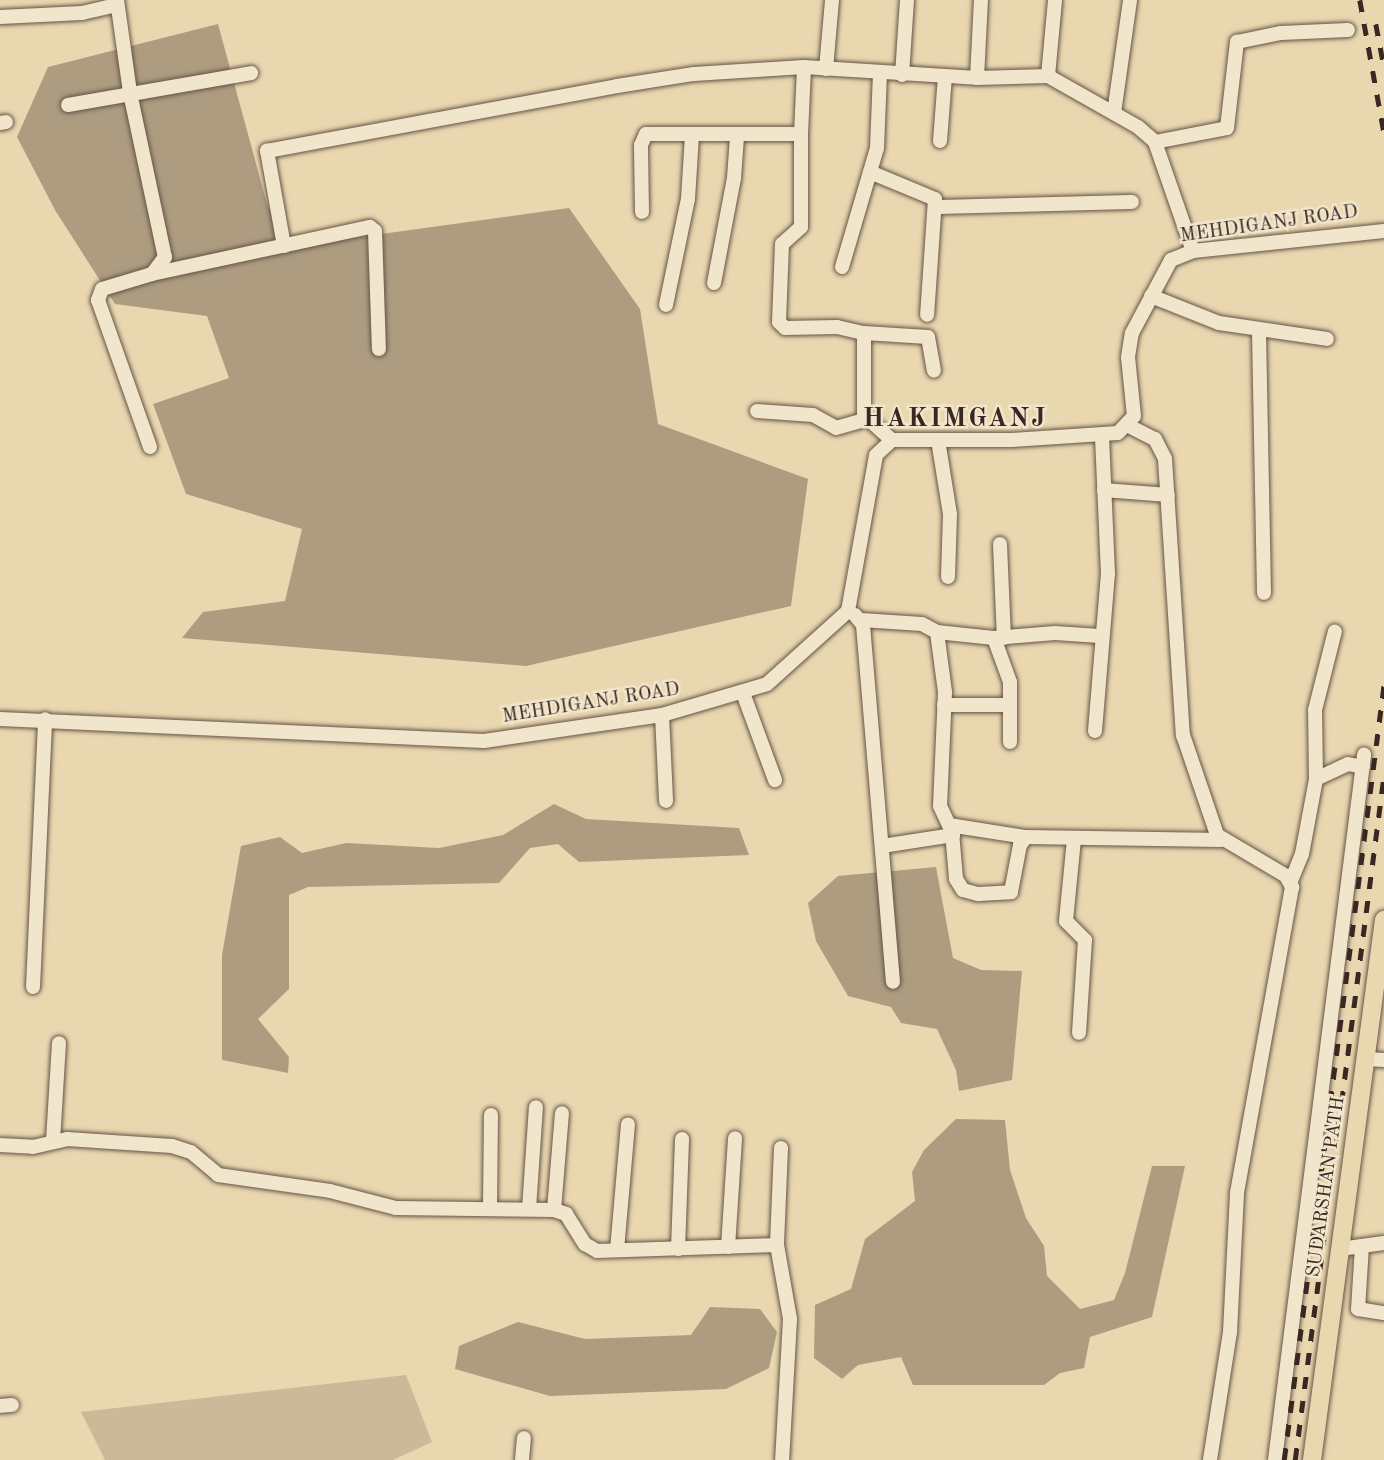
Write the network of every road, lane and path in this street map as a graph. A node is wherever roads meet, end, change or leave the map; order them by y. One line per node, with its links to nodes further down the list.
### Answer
1 (832, 0): 10 (street)
2 (907, 0): 13 (street)
3 (981, 0): 16 (street)
4 (1055, 0): 15 (street)
5 (1130, 0): 19 (street)
6 (117, 3): 7 (street); 17 (street)
7 (0, 17)
8 (1348, 30): 24 (street)
9 (804, 67): 10 (street); 20 (street); 30 (street)
10 (826, 69): 12 (street)
11 (251, 73): 17 (street)
12 (880, 74): 13 (street); 25 (street)
13 (902, 75): 14 (street)
14 (945, 76): 16 (street); 23 (street)
15 (1048, 76): 16 (street); 19 (street)
16 (977, 78)
17 (130, 93): 18 (street); 33 (street)
18 (68, 105)
19 (1114, 113): 24 (street)
20 (801, 134): 22 (street); 39 (street)
21 (692, 135): 22 (street); 28 (street); 36 (street)
22 (737, 138): 34 (street)
23 (940, 141)
24 (1155, 142): 31 (street)
25 (870, 172): 27 (street); 32 (street)
26 (1132, 202): 27 (street)
27 (937, 207): 37 (street)
28 (642, 212)
29 (1384, 231): 31 (street, MEHDIGANJ ROAD)
30 (284, 246): 33 (street); 41 (street)
31 (1193, 251): 35 (street, MEHDIGANJ ROAD)
32 (842, 267)
33 (152, 274): 49 (street)
34 (715, 283)
35 (1151, 296): 38 (street); 45 (street, MEHDIGANJ ROAD)
36 (666, 305)
37 (927, 315)
38 (1259, 332): 40 (street); 54 (street)
39 (864, 333): 42 (street); 44 (street)
40 (1327, 339)
41 (379, 349)
42 (934, 370)
43 (757, 411): 44 (street)
44 (867, 419): 47 (street)
45 (1129, 426): 46 (street); 51 (street)
46 (1102, 434): 48 (street); 50 (street)
47 (892, 440): 48 (street); 55 (street)
48 (938, 440): 53 (street)
49 (150, 447)
50 (1104, 490): 51 (street); 59 (street)
51 (1168, 495): 75 (street)
52 (1000, 544): 60 (street)
53 (948, 577)
54 (1264, 593)
55 (848, 611): 56 (street); 61 (street, MEHDIGANJ ROAD)
56 (861, 620): 58 (street); 76 (street)
57 (1335, 631): 69 (street)
58 (937, 632): 60 (street); 62 (street)
59 (1101, 636): 60 (street); 67 (street)
60 (999, 638): 63 (street)
61 (743, 693): 64 (street, MEHDIGANJ ROAD); 70 (street)
62 (944, 705): 63 (street); 72 (street)
63 (1010, 705): 68 (street)
64 (662, 715): 66 (street, MEHDIGANJ ROAD); 71 (street)
65 (0, 719): 66 (street, MEHDIGANJ ROAD)
66 (45, 719): 81 (street)
67 (1095, 731)
68 (1010, 742)
69 (1316, 779): 77 (street); 112 (street)
70 (775, 780)
71 (666, 801)
72 (951, 830): 73 (street); 73 (street); 76 (street)
73 (1026, 837): 74 (street)
74 (1074, 839): 75 (street); 82 (street)
75 (1221, 841): 77 (street)
76 (882, 846): 80 (street)
77 (1291, 881): 111 (street)
78 (1384, 920): 79 (main road, SUDARSHAN PATH)
79 (1382, 947): 84 (main road, SUDARSHAN PATH)
80 (893, 982)
81 (33, 987)
82 (1079, 1033)
83 (59, 1043): 92 (street)
84 (1366, 1059): 85 (street); 103 (main road, SUDARSHAN PATH)
85 (1384, 1060)
86 (536, 1107): 96 (street)
87 (562, 1113): 97 (street)
88 (491, 1115): 95 (street)
89 (628, 1124): 104 (street)
90 (735, 1138): 101 (street)
91 (682, 1139): 102 (street)
92 (53, 1141): 93 (street); 95 (street)
93 (0, 1145)
94 (781, 1148): 99 (street)
95 (490, 1207): 96 (street)
96 (529, 1209): 97 (street)
97 (555, 1210): 104 (street)
98 (1384, 1243): 100 (street)
99 (777, 1245): 101 (street); 110 (street)
100 (1362, 1246): 103 (street); 105 (street)
101 (728, 1247): 102 (street)
102 (678, 1249): 104 (street)
103 (1340, 1249): 106 (main road, SUDARSHAN PATH)
104 (617, 1250)
105 (1360, 1283): 106 (street); 107 (street)
106 (1336, 1285): 113 (main road, SUDARSHAN PATH)
107 (1384, 1313)
108 (524, 1438): 109 (street)
109 (522, 1460)
110 (782, 1460)
111 (1210, 1460)
112 (1275, 1460)
113 (1312, 1460)

